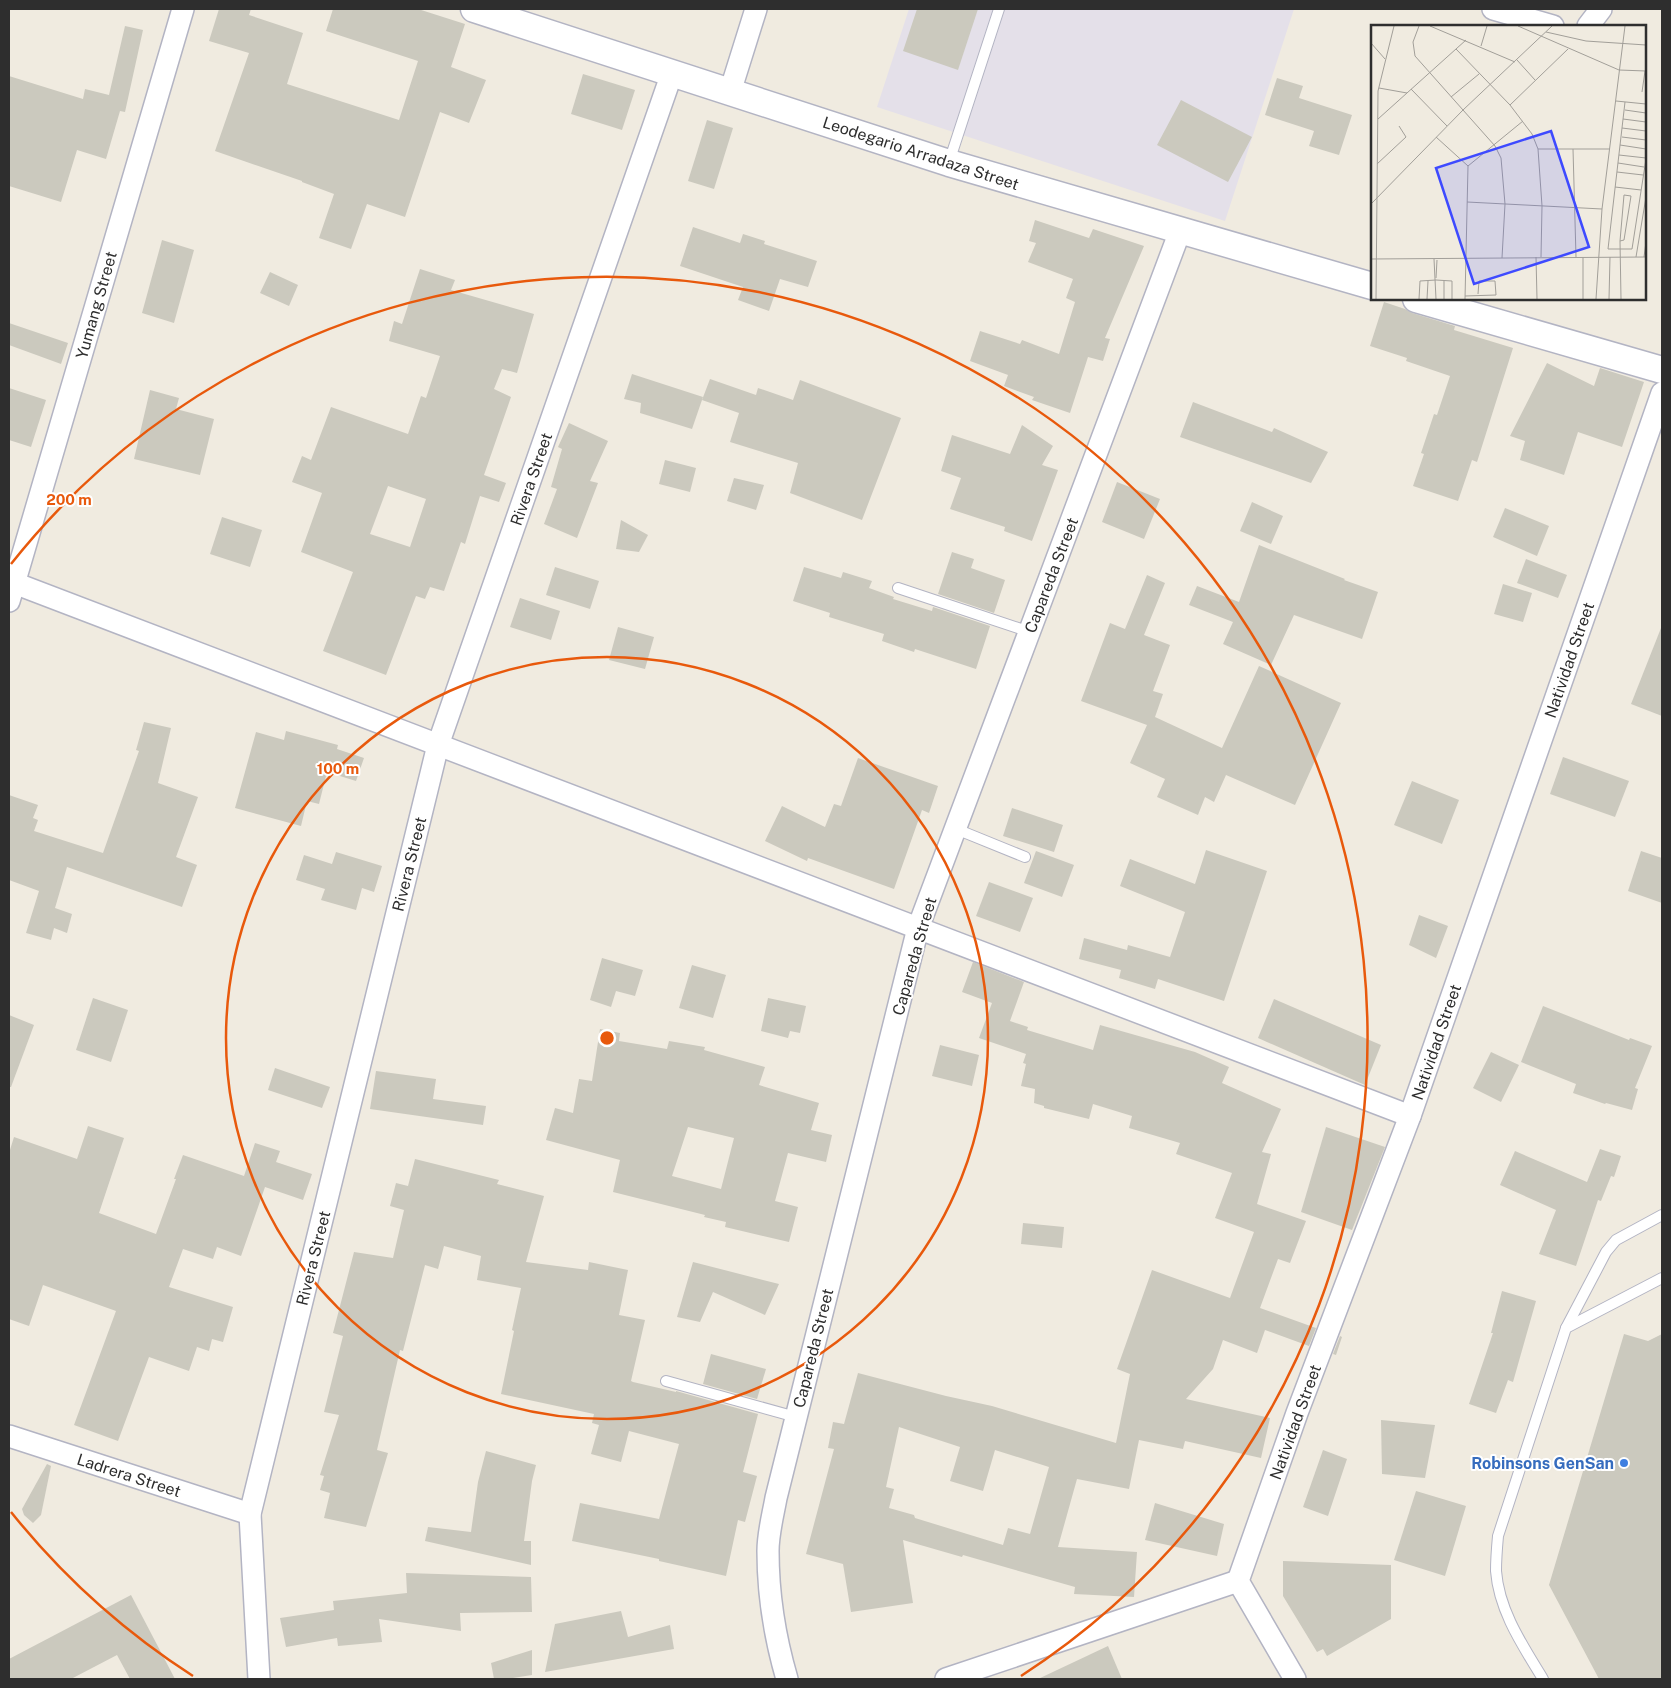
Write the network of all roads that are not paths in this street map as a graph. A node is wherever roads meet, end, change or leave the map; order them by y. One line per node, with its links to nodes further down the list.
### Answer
1 (183, 9): 18 (street, Yumang Street)
2 (474, 9): 9 (street, Leodegario Arradaza Street)
3 (756, 9): 10 (street)
4 (999, 9): 11 (lane)
5 (1492, 9): 7 (street)
6 (1602, 9): 8 (street)
7 (1549, 25)
8 (1589, 25)
9 (672, 73): 10 (street, Leodegario Arradaza Street); 21 (street, Rivera Street)
10 (730, 92): 11 (street, Leodegario Arradaza Street)
11 (949, 163): 12 (street, Leodegario Arradaza Street)
12 (1180, 231): 13 (street, Leodegario Arradaza Street); 20 (street, Capareda Street)
13 (1371, 286)
14 (1424, 300): 15 (street)
15 (1449, 303): 16 (street)
16 (1662, 370)
17 (1662, 393): 25 (street, Natividad Street)
18 (11, 588): 21 (street)
19 (898, 588): 20 (lane)
20 (1030, 632): 22 (street, Capareda Street)
21 (438, 745): 24 (street); 32 (street, Rivera Street)
22 (956, 829): 23 (lane); 24 (street, Capareda Street)
23 (1025, 857)
24 (918, 928): 25 (street); 30 (street, Capareda Street)
25 (1410, 1116): 33 (street, Natividad Street)
26 (1662, 1215): 28 (lane)
27 (1662, 1278): 28 (lane)
28 (1566, 1328): 38 (lane)
29 (666, 1381): 30 (lane)
30 (796, 1417): 35 (street, Capareda Street)
31 (9, 1436): 32 (street, Ladrera Street)
32 (250, 1514): 34 (street, Rivera Street)
33 (1238, 1581): 36 (street); 37 (street)
34 (259, 1679)
35 (787, 1679)
36 (946, 1679)
37 (1295, 1679)
38 (1543, 1679)

